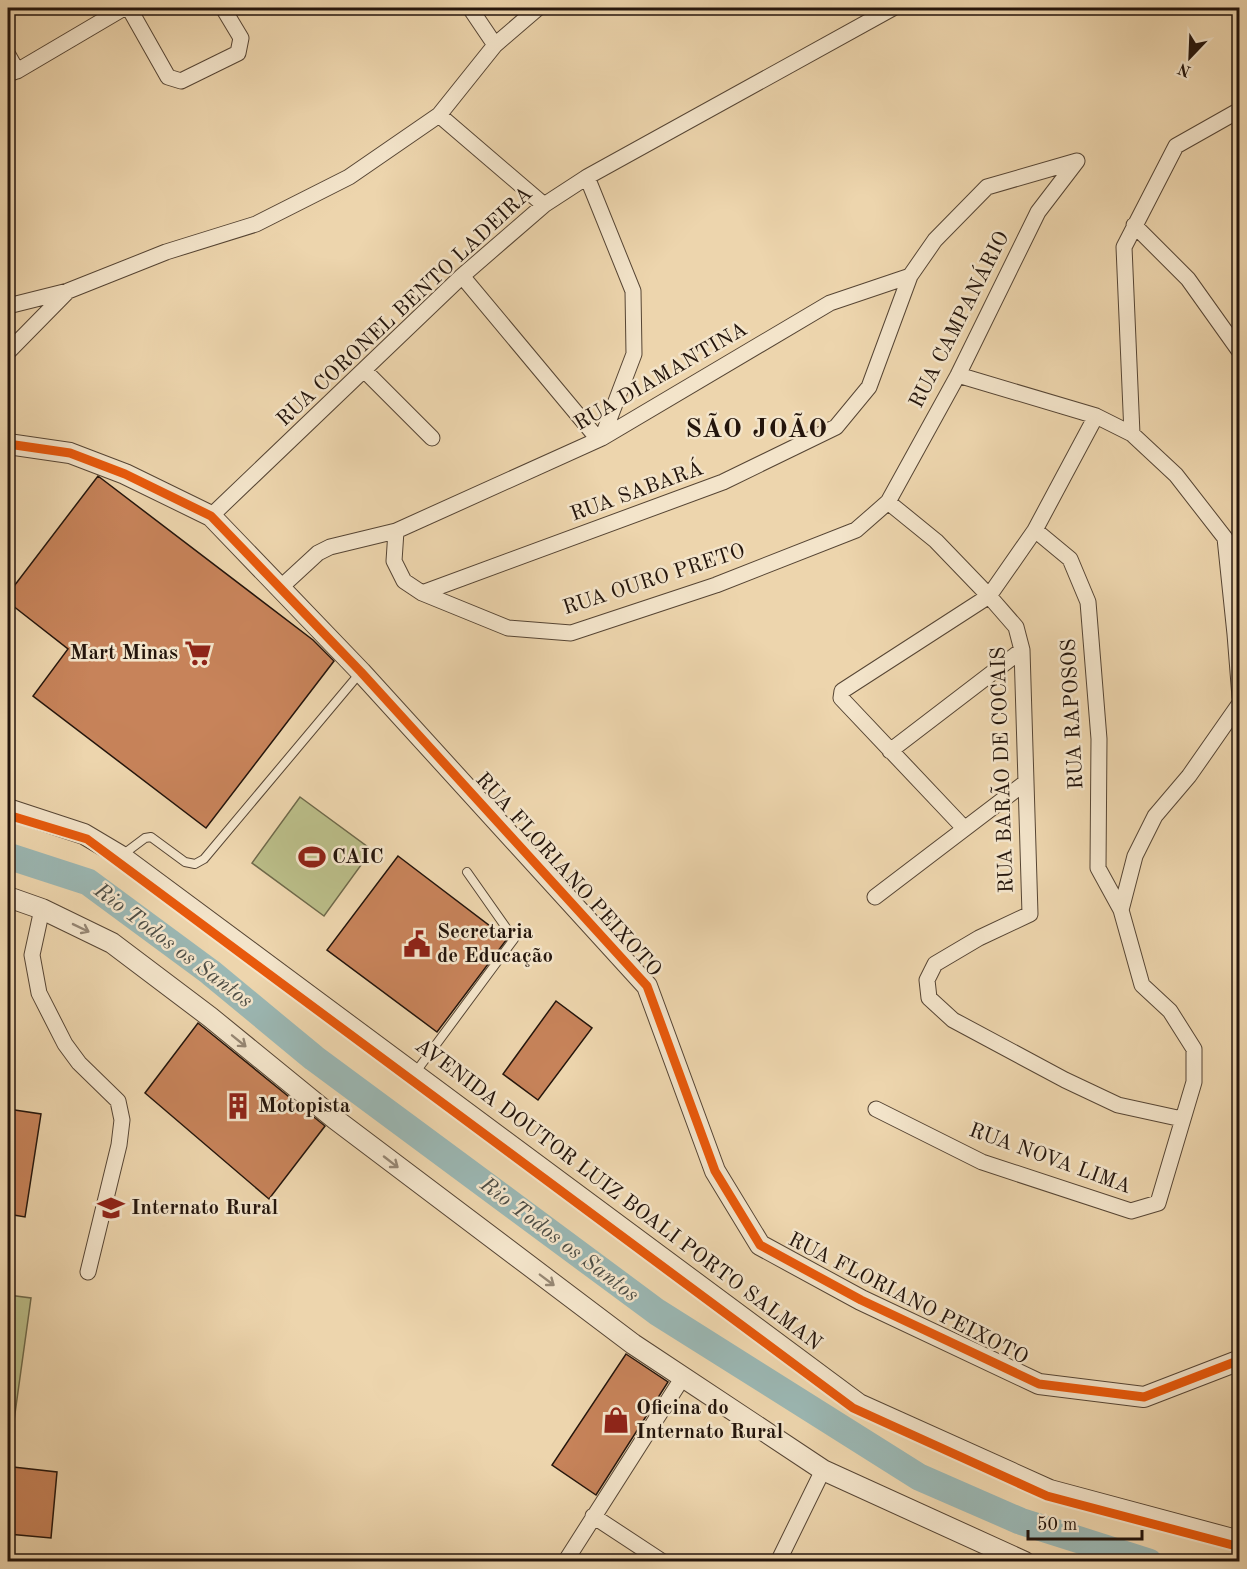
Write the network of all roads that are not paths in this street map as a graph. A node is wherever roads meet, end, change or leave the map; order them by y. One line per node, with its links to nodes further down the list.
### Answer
1 (124, 8): 9 (street)
2 (129, 8): 3 (street)
3 (223, 8)
4 (470, 8): 7 (street)
5 (538, 8): 7 (street)
6 (893, 8): 13 (street, RUA CORONEL BENTO LADEIRA)
7 (495, 45): 11 (street)
8 (8, 55): 9 (street)
9 (12, 73)
10 (1238, 111): 15 (street)
11 (439, 115): 14 (street); 18 (street)
12 (1077, 161): 17 (street, RUA SABARÁ); 23 (street, RUA CAMPANÁRIO)
13 (586, 177): 14 (street, RUA CORONEL BENTO LADEIRA); 27 (street)
14 (544, 205): 16 (street, RUA CORONEL BENTO LADEIRA)
15 (1134, 225): 21 (street); 25 (street)
16 (462, 276): 22 (street, RUA CORONEL BENTO LADEIRA); 27 (street)
17 (910, 276): 27 (street, RUA DIAMANTINA); 34 (street, RUA SABARÁ)
18 (68, 291): 19 (street); 20 (street)
19 (8, 306)
20 (8, 352)
21 (1239, 352)
22 (364, 371): 26 (street); 30 (street, RUA CORONEL BENTO LADEIRA)
23 (958, 375): 24 (street); 29 (street, RUA CAMPANÁRIO)
24 (1096, 416): 25 (street); 31 (street)
25 (1132, 434): 38 (street)
26 (432, 438)
27 (600, 439): 32 (street, RUA DIAMANTINA)
28 (8, 444): 30 (street, RUA FLORIANO PEIXOTO)
29 (888, 502): 34 (street, RUA OURO PRETO); 35 (street, RUA BARÃO DE COCAIS)
30 (211, 516): 33 (street, RUA FLORIANO PEIXOTO)
31 (1035, 530): 35 (street); 49 (street, RUA RAPOSOS)
32 (396, 531): 33 (street, RUA DIAMANTINA); 34 (street)
33 (280, 588): 37 (street, RUA FLORIANO PEIXOTO)
34 (422, 594)
35 (989, 596): 36 (street, RUA BARÃO DE COCAIS); 40 (street)
36 (1022, 650): 40 (street); 41 (street, RUA BARÃO DE COCAIS)
37 (361, 672): 44 (lane); 54 (street, RUA FLORIANO PEIXOTO)
38 (1239, 697)
39 (1239, 703): 49 (street)
40 (891, 751): 43 (street)
41 (1026, 782): 43 (street); 52 (street, RUA BARÃO DE COCAIS)
42 (8, 809): 44 (street, AVENIDA DOUTOR LUIZ BOALI PORTO SALMAN)
43 (964, 828): 47 (street)
44 (121, 856): 50 (street, AVENIDA DOUTOR LUIZ BOALI PORTO SALMAN)
45 (467, 872): 50 (lane)
46 (8, 897): 48 (street)
47 (875, 897)
48 (42, 909): 53 (street); 55 (street, one-way to 55)
49 (1121, 910): 52 (street, RUA NOVA LIMA)
50 (414, 1074): 58 (street, AVENIDA DOUTOR LUIZ BOALI PORTO SALMAN)
51 (876, 1109): 52 (street, RUA NOVA LIMA)
52 (1182, 1119)
53 (88, 1272)
54 (1239, 1360)
55 (683, 1377): 56 (street); 57 (street)
56 (824, 1470): 61 (street); 62 (street)
57 (593, 1516): 59 (street); 60 (street)
58 (1239, 1541)
59 (565, 1562)
60 (663, 1562)
61 (778, 1562)
62 (1025, 1562)

